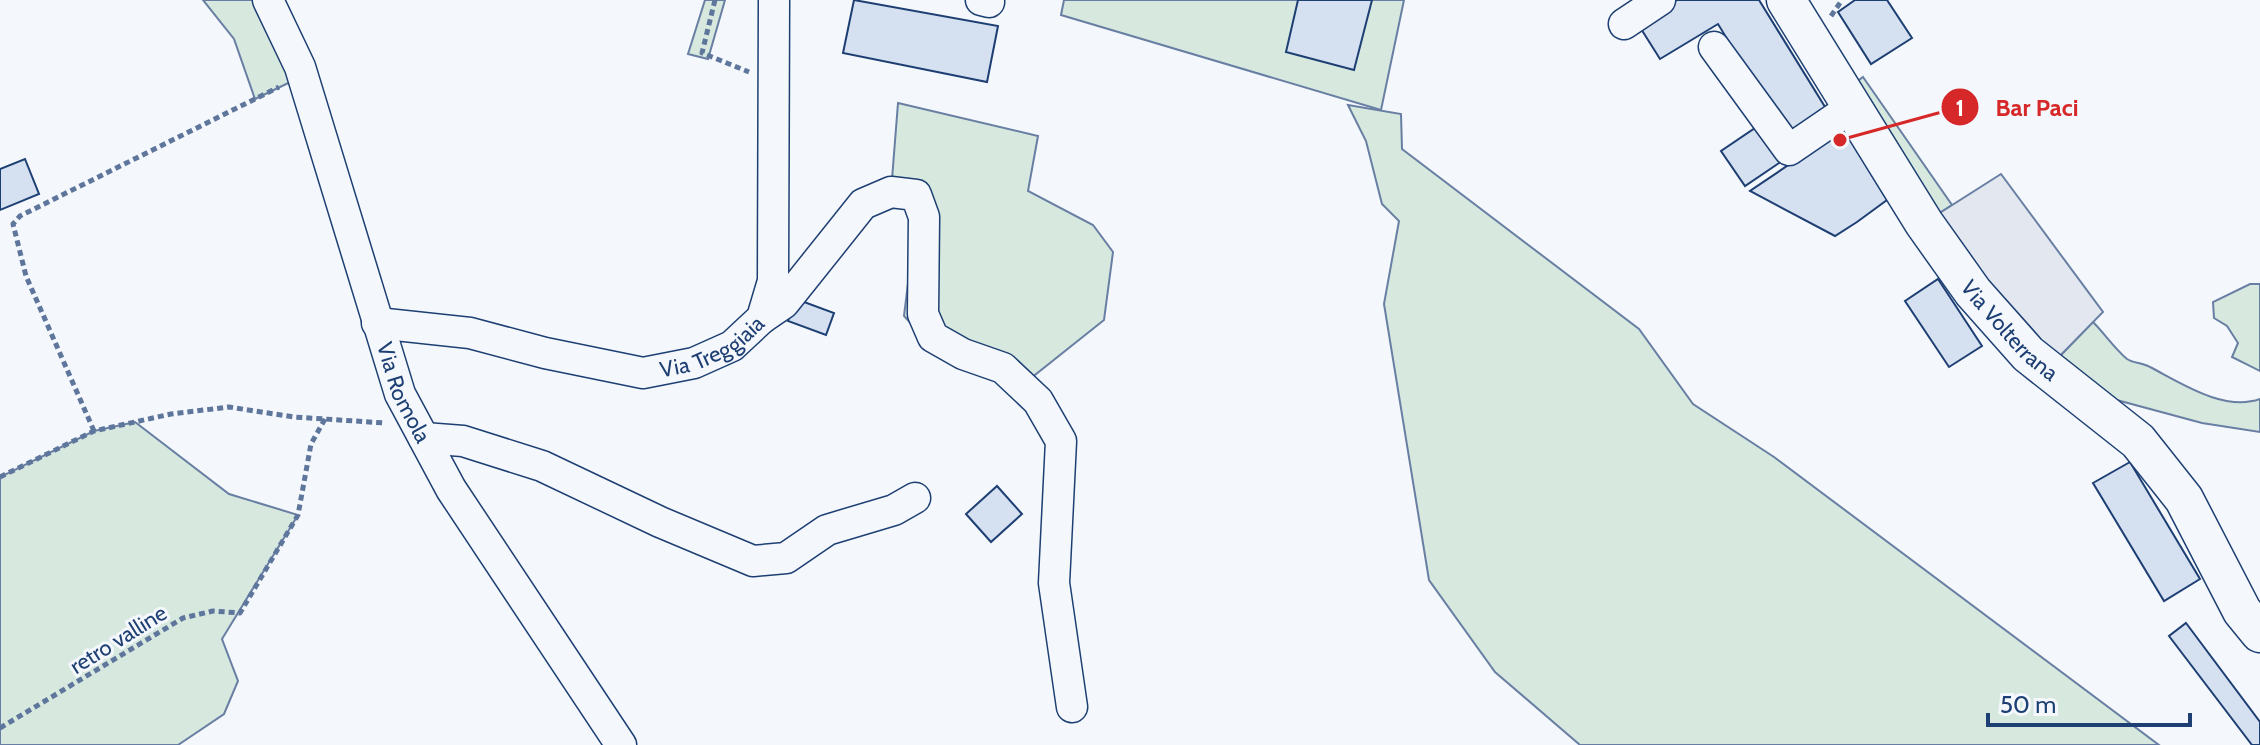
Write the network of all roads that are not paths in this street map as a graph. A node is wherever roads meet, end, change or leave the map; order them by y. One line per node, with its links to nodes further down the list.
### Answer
1 (268, 0): 9 (street, Via Romola)
2 (774, 0): 8 (street, Via Treggiaia)
3 (1660, 0): 5 (street)
4 (1786, 0): 7 (main road, Via Volterrana)
5 (1624, 24)
6 (1714, 47): 7 (street)
7 (1852, 107): 12 (main road, Via Volterrana)
8 (762, 318): 9 (street, Via Treggiaia); 13 (street)
9 (377, 323): 10 (street, Via Romola)
10 (419, 429): 11 (street); 14 (street, Via Romola)
11 (915, 498)
12 (2260, 633)
13 (1072, 707)
14 (621, 745)

